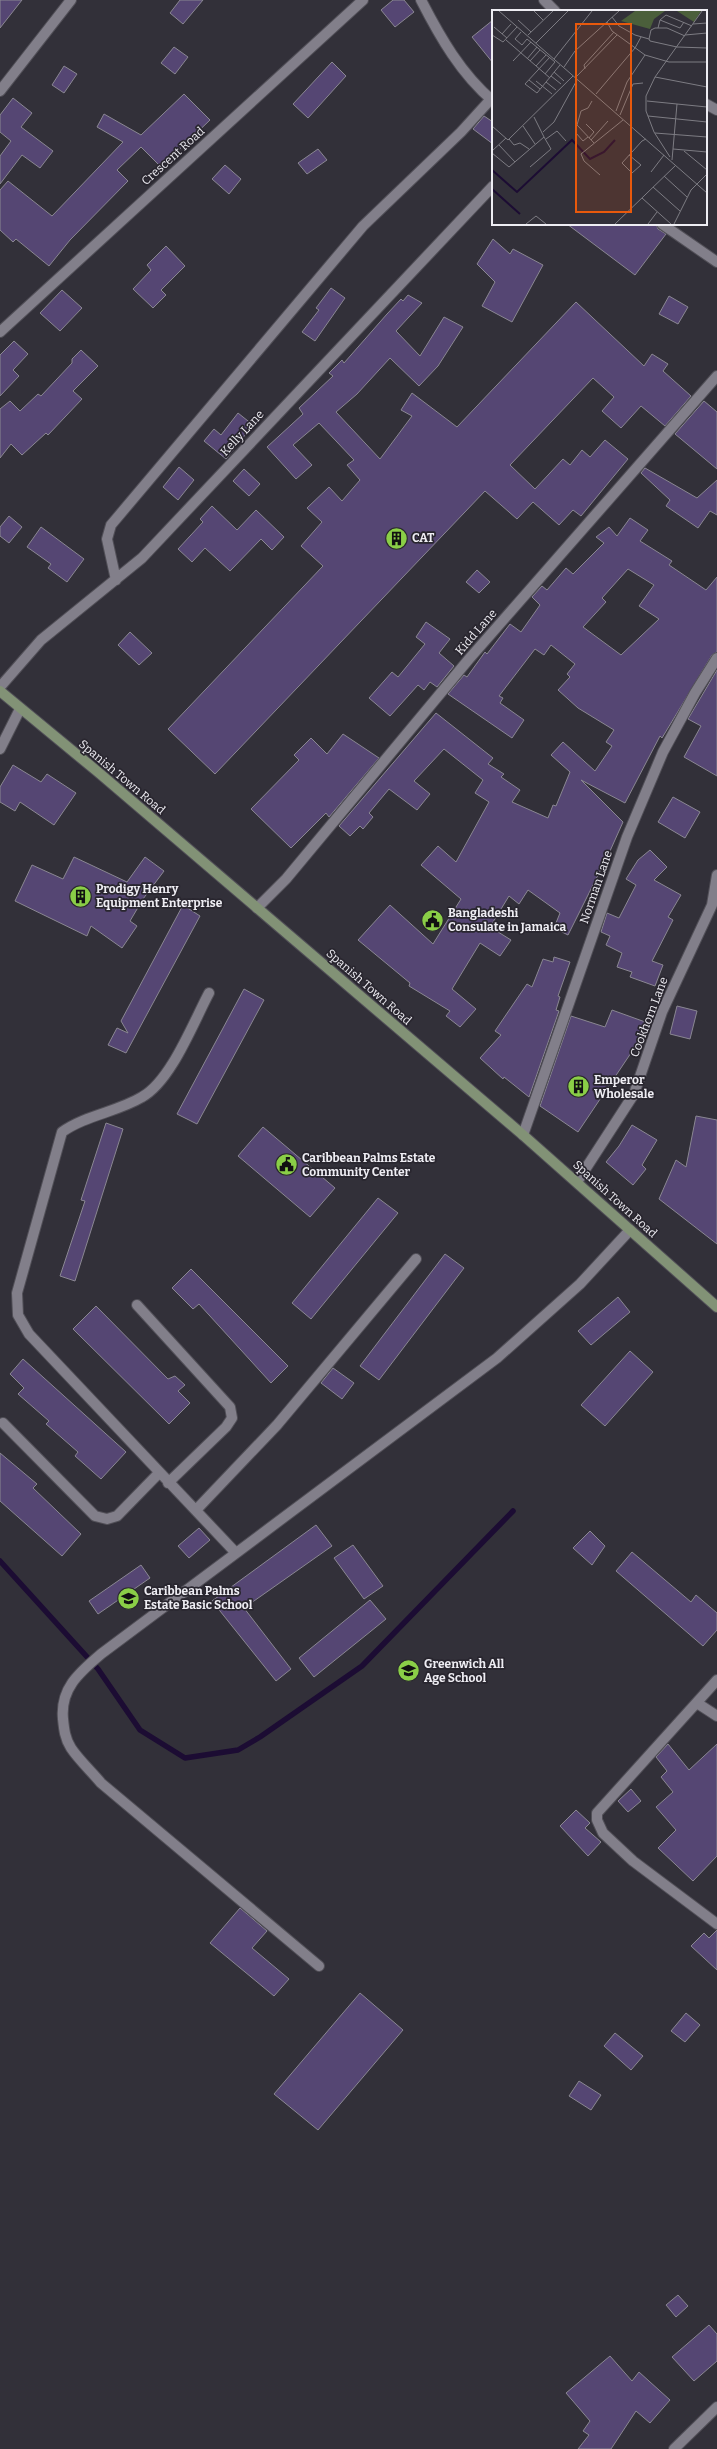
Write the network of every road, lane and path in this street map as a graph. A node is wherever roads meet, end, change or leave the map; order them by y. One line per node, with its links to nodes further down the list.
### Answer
1 (71, 0): 6 (street)
2 (363, 0): 13 (street, Crescent Road)
3 (421, 0): 7 (street)
4 (544, 0): 5 (street)
5 (554, 10)
6 (0, 91)
7 (492, 100): 15 (street)
8 (707, 105): 9 (street)
9 (717, 110)
10 (492, 187): 15 (street, Kelly Lane)
11 (663, 225): 12 (street)
12 (717, 262)
13 (0, 332)
14 (717, 376): 22 (street, Kidd Lane)
15 (116, 580): 17 (street, Kelly Lane)
16 (717, 658): 24 (street, Norman Lane)
17 (0, 687)
18 (0, 692): 19 (main road, Spanish Town Road)
19 (20, 709): 20 (street); 22 (main road, Spanish Town Road)
20 (0, 749)
21 (717, 875): 25 (street, Cookhorn Lane)
22 (257, 908): 24 (main road, Spanish Town Road)
23 (209, 993): 31 (street)
24 (523, 1134): 25 (main road, Spanish Town Road)
25 (577, 1182): 26 (main road, Spanish Town Road)
26 (630, 1230): 29 (main road, Spanish Town Road); 34 (street)
27 (416, 1259): 33 (street)
28 (137, 1305): 32 (street)
29 (717, 1307)
30 (3, 1423): 31 (street)
31 (159, 1474): 32 (street)
32 (168, 1483): 33 (street)
33 (197, 1510): 34 (street)
34 (236, 1553): 39 (street)
35 (717, 1680): 36 (street)
36 (697, 1703): 37 (street); 38 (street)
37 (717, 1716)
38 (717, 1924)
39 (319, 1966)
40 (717, 2407): 41 (street)
41 (674, 2449)

